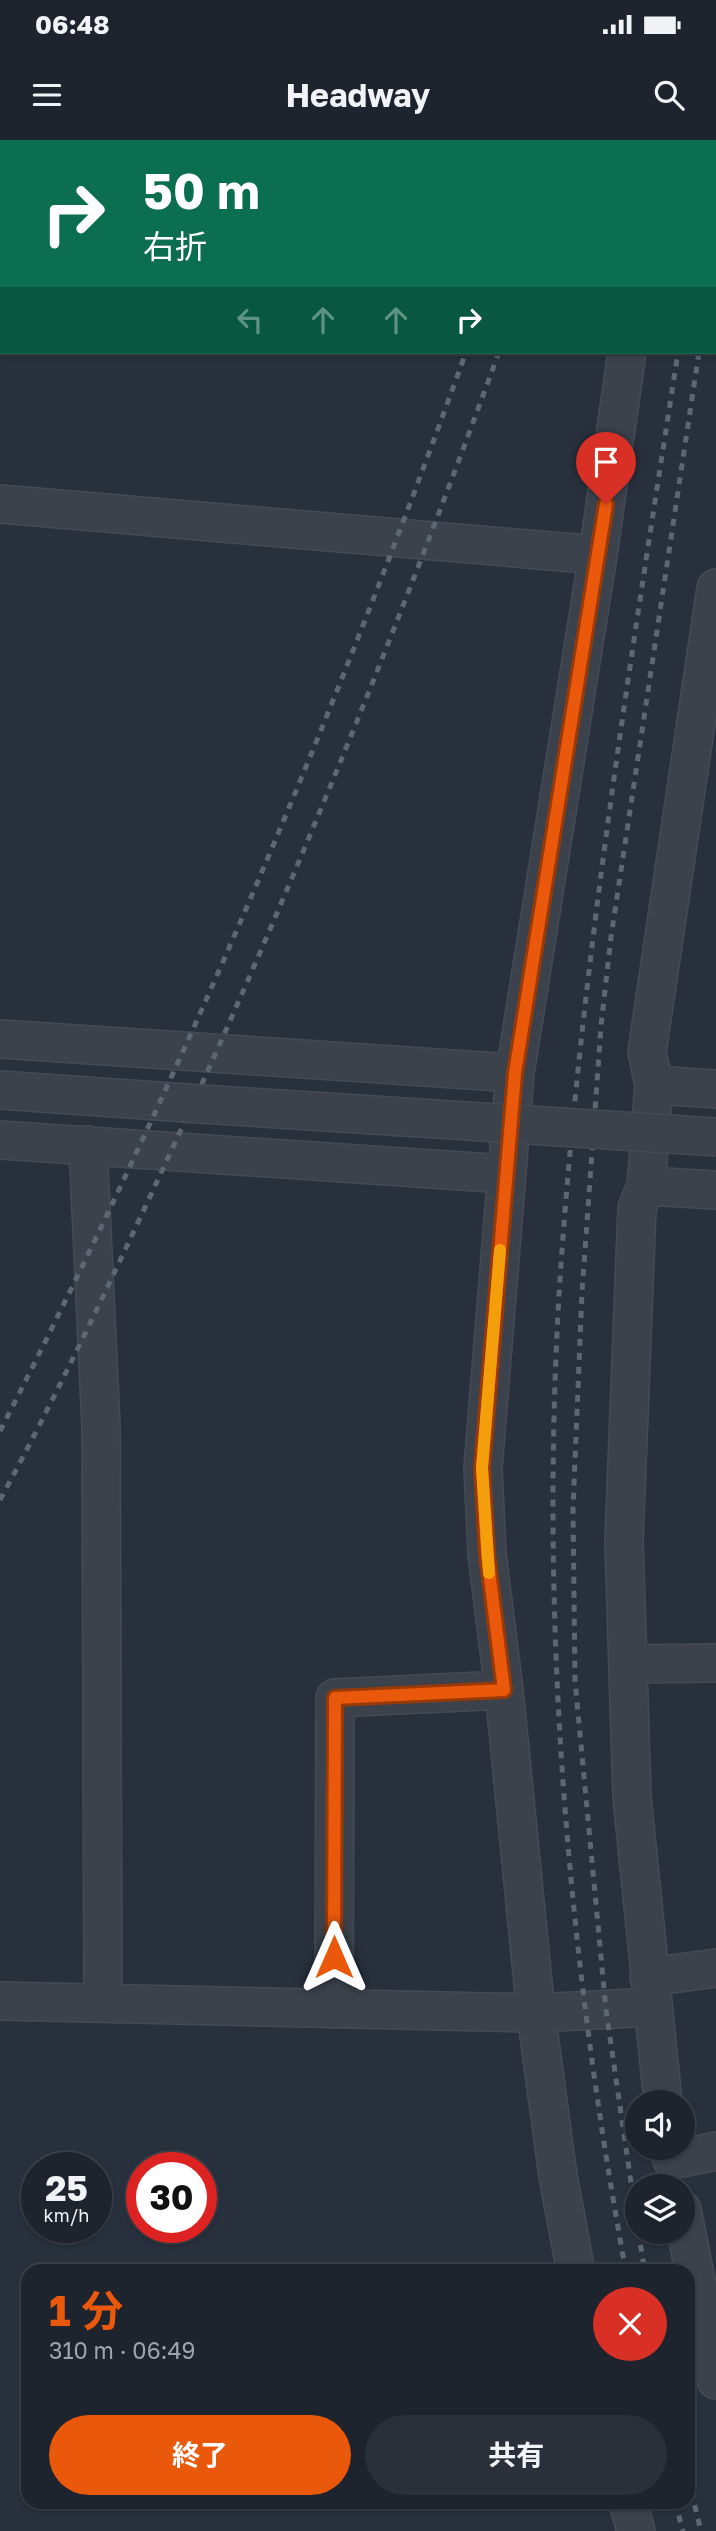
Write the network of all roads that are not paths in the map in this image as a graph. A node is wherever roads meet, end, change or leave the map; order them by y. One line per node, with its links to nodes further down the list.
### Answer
1 (627, 354): 3 (street)
2 (0, 504): 3 (street)
3 (598, 555): 6 (street)
4 (716, 588): 7 (street)
5 (0, 1039): 6 (street)
6 (515, 1073): 13 (street)
7 (654, 1085): 8 (street); 14 (street)
8 (716, 1089)
9 (0, 1090): 10 (street, bridge)
10 (716, 1138)
11 (0, 1140): 12 (street)
12 (88, 1144): 13 (street); 22 (street)
13 (506, 1174): 18 (street)
14 (646, 1186): 15 (street); 17 (street)
15 (716, 1190)
16 (716, 1663): 17 (street)
17 (628, 1664): 20 (street)
18 (504, 1690): 23 (street); 24 (street)
19 (716, 1968): 20 (street)
20 (651, 1992): 24 (street); 25 (street)
21 (0, 2001): 22 (street)
22 (103, 2003): 23 (street)
23 (334, 2008): 24 (street)
24 (536, 2013): 29 (street)
25 (662, 2090)
26 (716, 2151): 27 (street)
27 (673, 2164)
28 (691, 2244): 30 (street)
29 (574, 2264)
30 (710, 2314): 31 (street)
31 (716, 2379)
32 (630, 2509): 33 (street)
33 (636, 2531)

